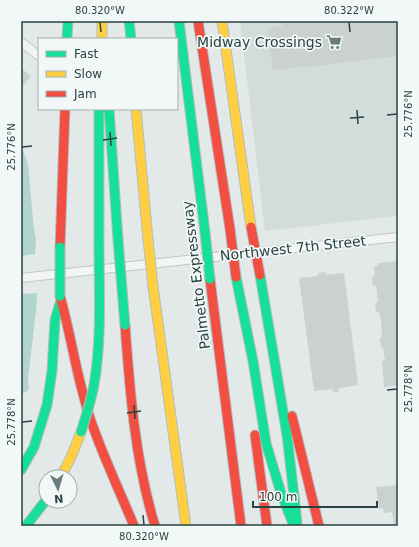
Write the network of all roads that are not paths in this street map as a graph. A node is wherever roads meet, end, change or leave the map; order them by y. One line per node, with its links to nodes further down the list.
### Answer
1 (68, 21): 7 (highway)
2 (102, 21): 8 (highway)
3 (129, 21): 9 (highway)
4 (179, 21): 25 (highway, Palmetto Expressway, bridge)
5 (198, 21): 17 (highway, bridge)
6 (222, 21): 20 (highway, bridge)
7 (67, 38)
8 (102, 38)
9 (131, 38)
10 (21, 42): 11 (street)
11 (38, 55)
12 (65, 110): 19 (highway, bridge)
13 (99, 110): 23 (highway, bridge)
14 (109, 110): 29 (highway, bridge)
15 (136, 110): 30 (highway, bridge)
16 (398, 237): 18 (street, Northwest 7th Street)
17 (236, 277): 33 (highway); 34 (highway)
18 (21, 278)
19 (61, 298): 21 (highway); 28 (highway)
20 (271, 336): 34 (highway); 35 (highway)
21 (40, 432): 22 (highway); 24 (highway)
22 (21, 457)
23 (65, 469)
24 (21, 470)
25 (236, 488): 31 (highway); 32 (highway, Palmetto Expressway)
26 (39, 509): 27 (highway)
27 (26, 526)
28 (134, 526)
29 (155, 526)
30 (186, 526)
31 (236, 526)
32 (241, 526)
33 (267, 526)
34 (296, 526)
35 (319, 526)

